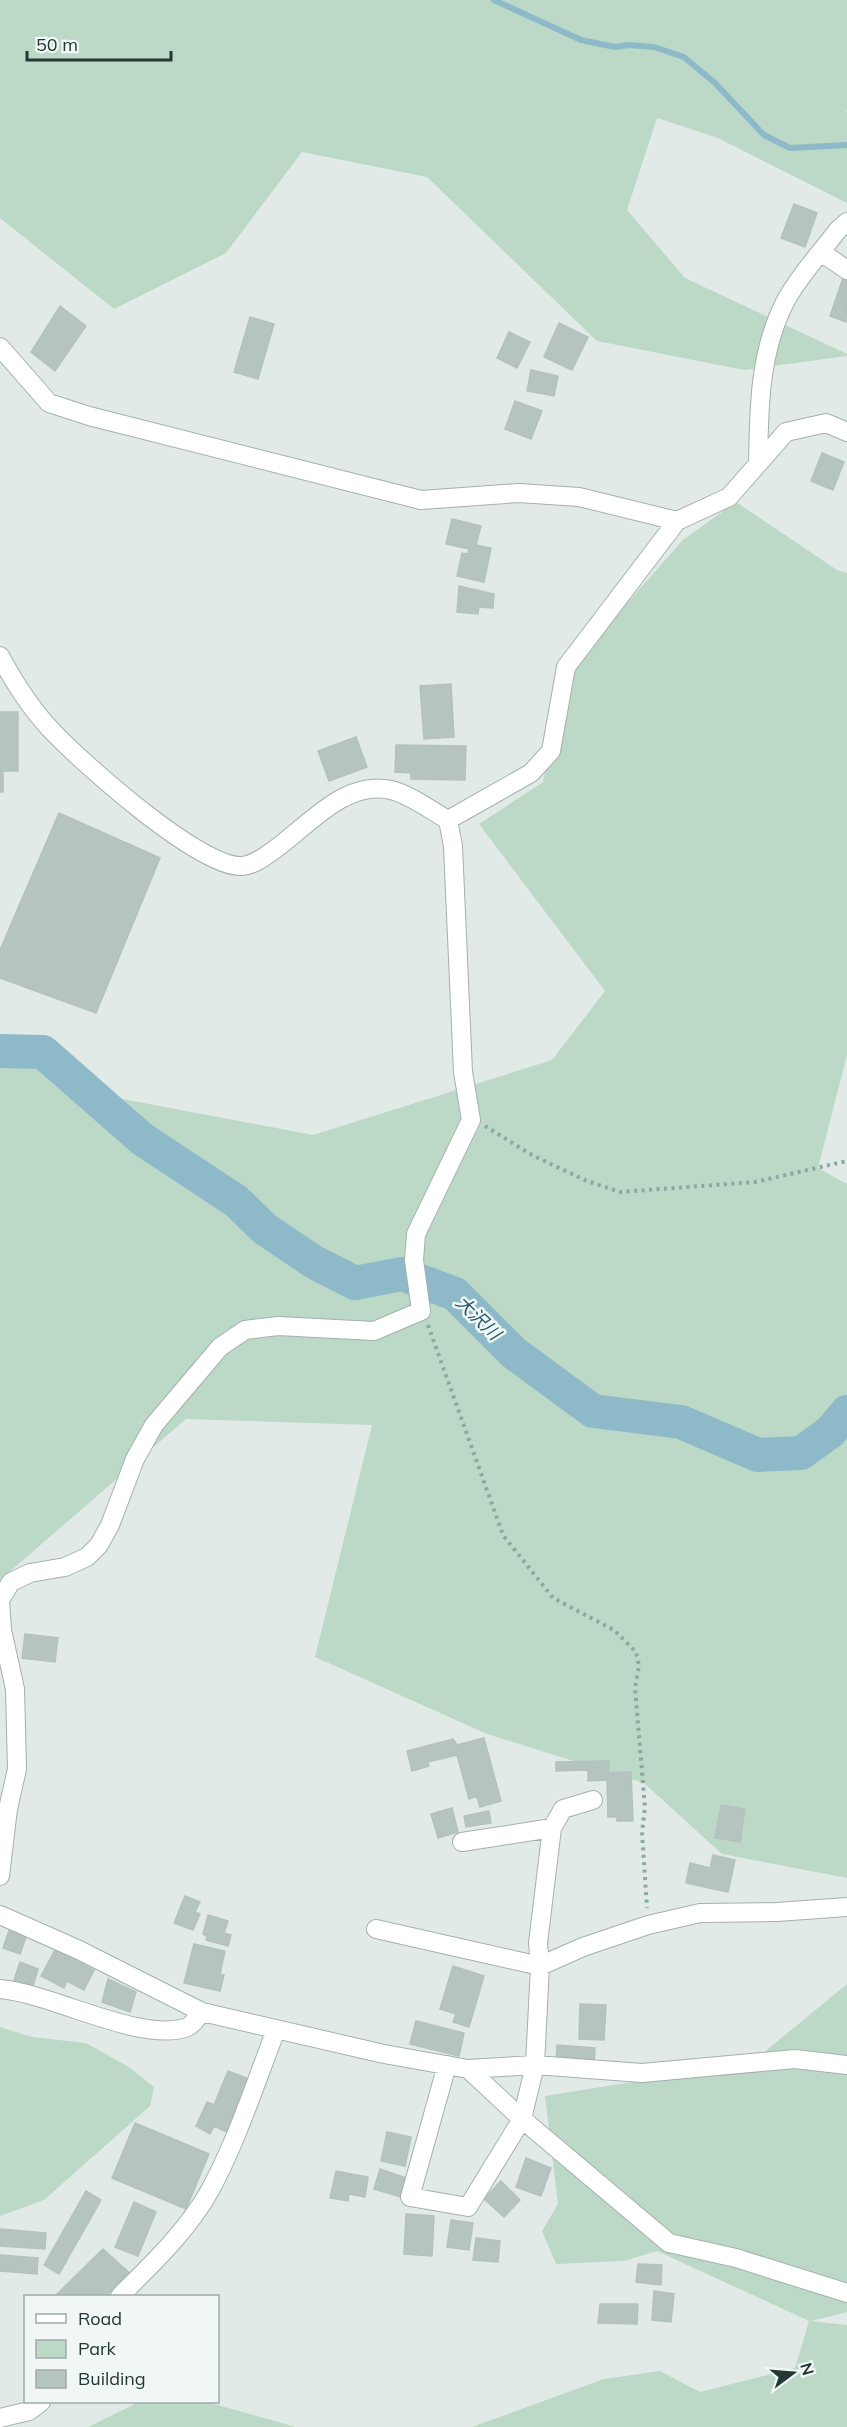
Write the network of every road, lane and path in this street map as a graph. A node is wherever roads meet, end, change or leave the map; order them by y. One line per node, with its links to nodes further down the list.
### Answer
1 (847, 222): 2 (street)
2 (821, 252): 3 (street); 6 (street)
3 (847, 270)
4 (0, 347): 7 (street)
5 (847, 432): 6 (street)
6 (758, 464): 7 (street)
7 (677, 521): 9 (street)
8 (0, 657): 9 (street)
9 (448, 820): 10 (street)
10 (471, 1120): 11 (path); 12 (street)
11 (847, 1161)
12 (421, 1311): 16 (street); 19 (path)
13 (593, 1800): 14 (street)
14 (552, 1828): 15 (street); 21 (street)
15 (462, 1842)
16 (0, 1876)
17 (847, 1907): 19 (street)
18 (0, 1915): 23 (street)
19 (648, 1925): 21 (street)
20 (376, 1929): 21 (street)
21 (540, 1966): 26 (street)
22 (0, 1989): 23 (street)
23 (202, 2012): 24 (street)
24 (276, 2030): 25 (street); 31 (street)
25 (447, 2065): 28 (street); 29 (street)
26 (535, 2065): 27 (street); 28 (street); 29 (street)
27 (847, 2065)
28 (468, 2069): 29 (street)
29 (522, 2120): 30 (street)
30 (847, 2292)
31 (121, 2295)
32 (40, 2403): 33 (street)
33 (0, 2418)

